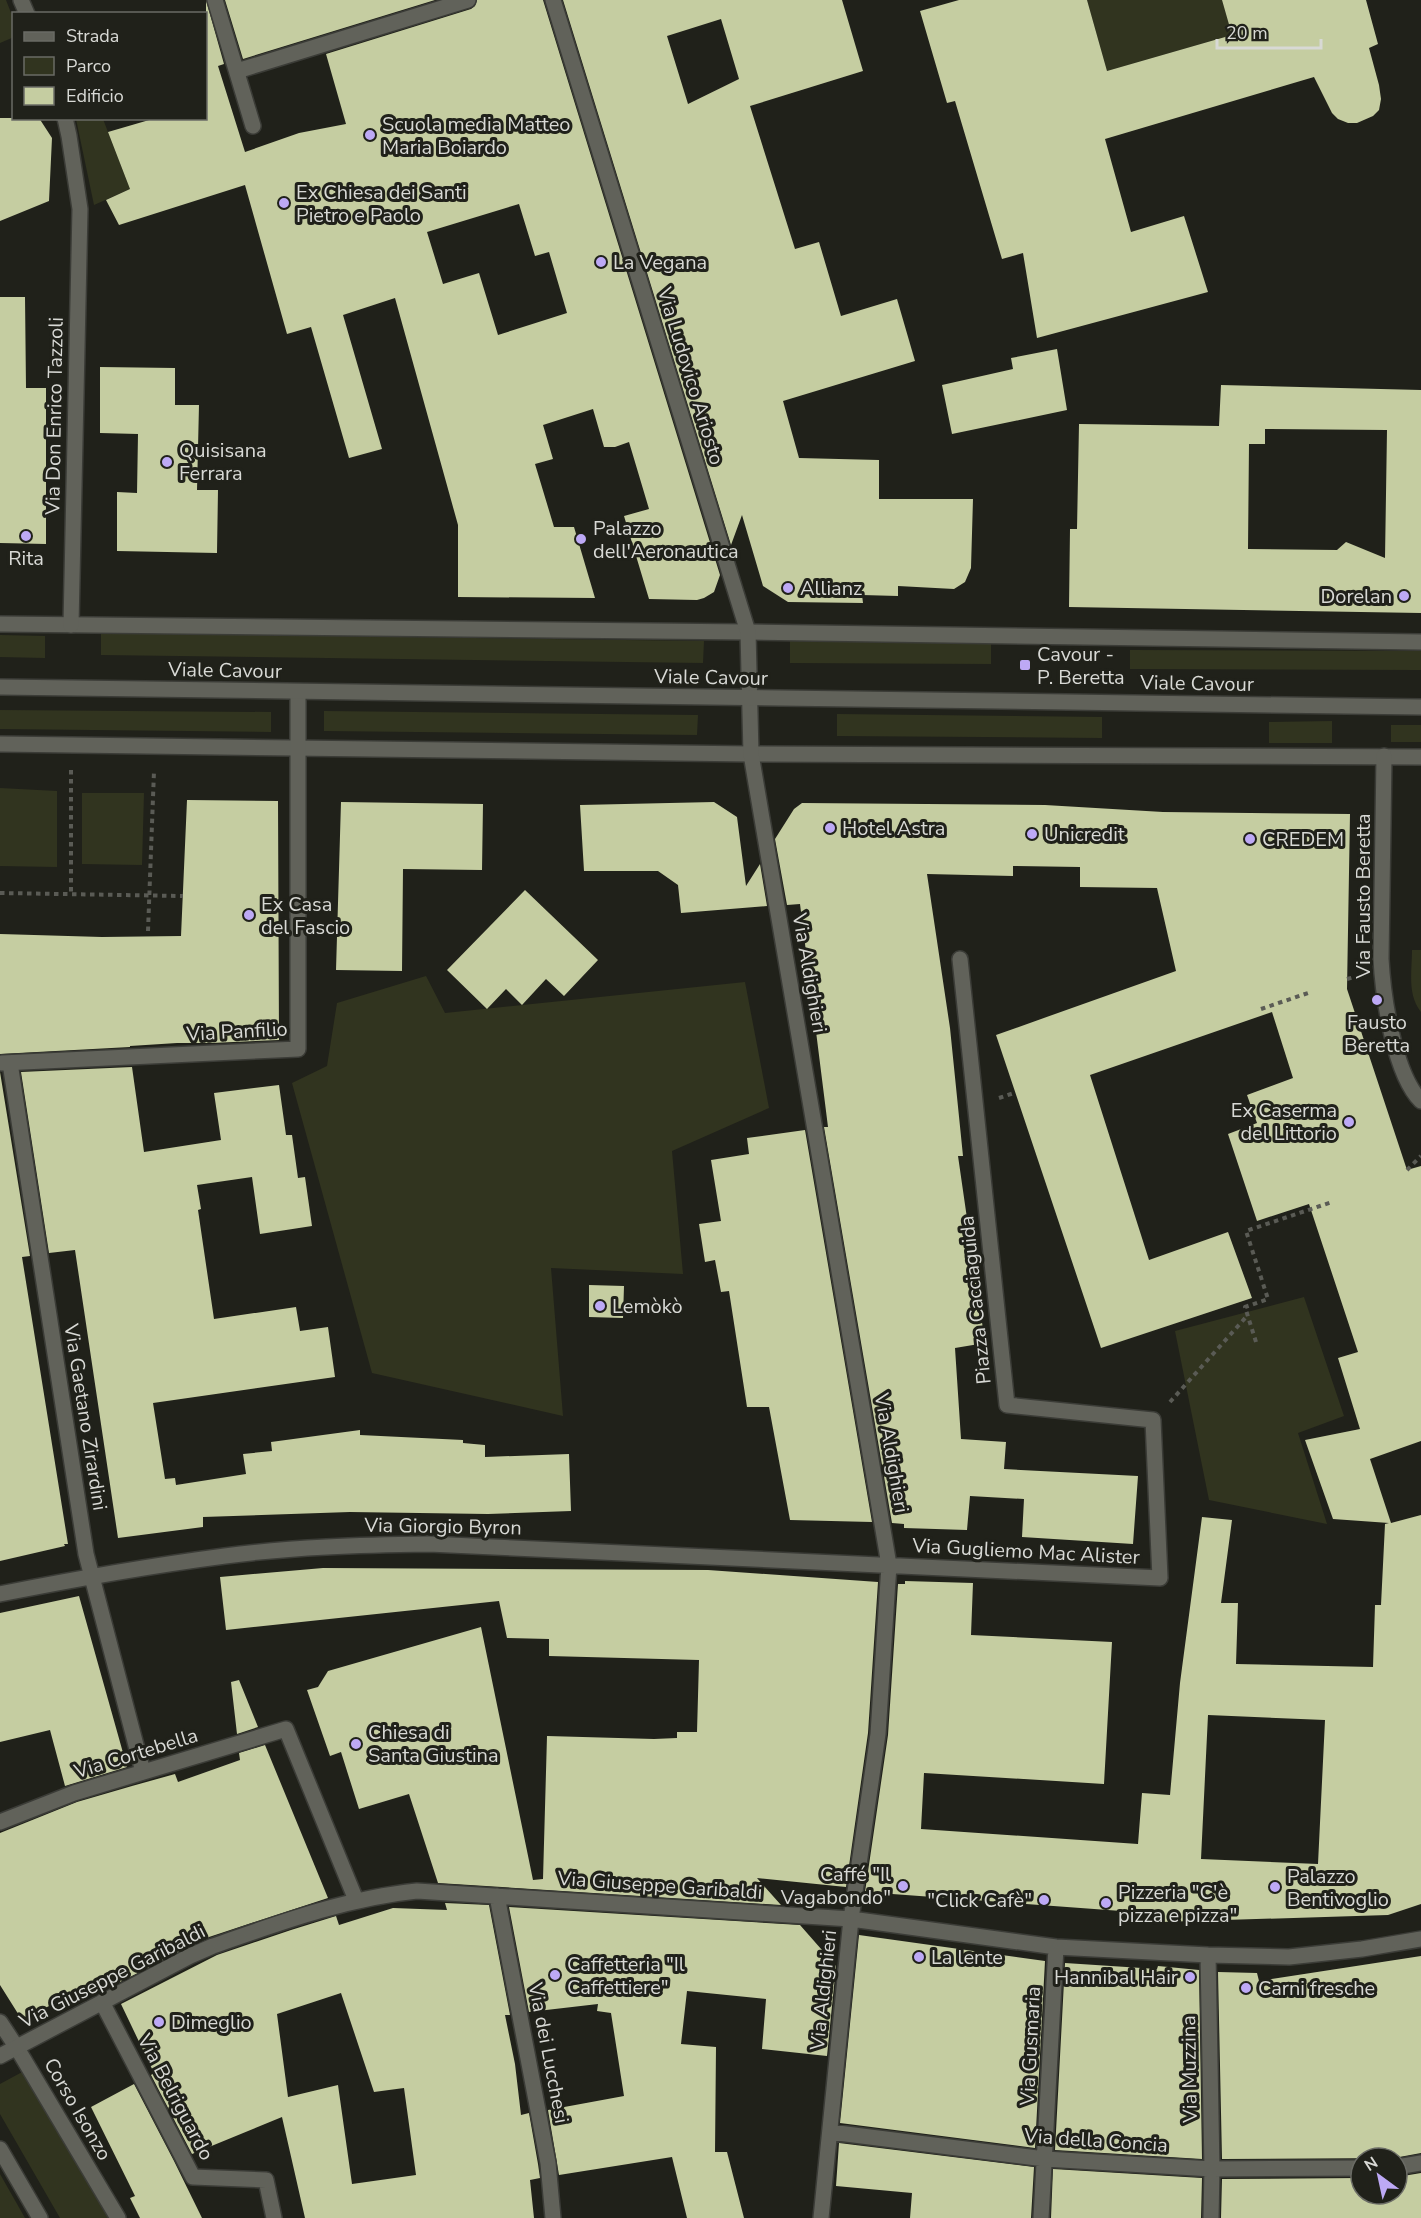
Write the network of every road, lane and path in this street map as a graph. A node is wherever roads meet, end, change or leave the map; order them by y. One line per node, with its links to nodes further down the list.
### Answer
1 (215, 0): 4 (street)
2 (468, 0): 4 (street)
3 (553, 0): 9 (street, Via Ludovico Ariosto)
4 (237, 71): 6 (street)
5 (65, 120): 8 (street, Via Don Enrico Tazzoli)
6 (253, 126)
7 (0, 624): 8 (street)
8 (71, 625): 9 (street)
9 (748, 632): 10 (street); 13 (street, Via Ludovico Ariosto)
10 (1421, 642)
11 (0, 687): 12 (street, Viale Cavour)
12 (298, 692): 13 (street, Viale Cavour); 18 (street, Via Panfilio)
13 (749, 699): 14 (street, Viale Cavour); 19 (street, Via Aldighieri)
14 (1421, 707)
15 (0, 744): 16 (street)
16 (71, 745): 17 (street); 23 (path)
17 (154, 746): 18 (street); 24 (path)
18 (298, 748): 19 (street); 30 (street, Via Panfilio)
19 (751, 754): 20 (street); 38 (street, Via Aldighieri)
20 (1384, 756): 21 (street); 31 (street, Via Fausto Beretta)
21 (1421, 757)
22 (0, 893): 23 (path)
23 (71, 894): 24 (path)
24 (149, 896): 25 (path); 26 (path)
25 (183, 896)
26 (148, 931)
27 (960, 959): 37 (street, Piazza Cacciaguida)
28 (1311, 992): 29 (path)
29 (1261, 1009)
30 (5, 1063): 39 (street, Via Gaetano Zirardini)
31 (1421, 1101)
32 (1421, 1156): 33 (path)
33 (1407, 1170)
34 (1332, 1202): 35 (path)
35 (1248, 1316): 36 (path); 37 (path)
36 (1257, 1342)
37 (1153, 1420): 38 (street, Via Gugliemo Mac Alister)
38 (890, 1565): 39 (street, Via Giorgio Byron); 45 (street, Via Aldighieri)
39 (91, 1576): 40 (street, Via Giorgio Byron); 41 (street, Via Gaetano Zirardini)
40 (0, 1594)
41 (143, 1772): 42 (street, Via Cortebella); 44 (street, Via Cortebella)
42 (0, 1822)
43 (498, 1896): 44 (street, Via Giuseppe Garibaldi); 45 (street, Via Giuseppe Garibaldi); 61 (street, Via dei Lucchesi)
44 (356, 1900): 49 (street, Via Giuseppe Garibaldi)
45 (851, 1919): 47 (street, Via Giuseppe Garibaldi); 53 (street, Via Aldighieri)
46 (1421, 1939): 48 (street, Via Giuseppe Garibaldi)
47 (1056, 1947): 48 (street, Via Giuseppe Garibaldi); 55 (street, Via Gusmaria)
48 (1208, 1955): 57 (street, Via Muzzina)
49 (102, 2002): 51 (street, Via Giuseppe Garibaldi); 60 (street, Via Belriguardo)
50 (0, 2022): 51 (street, Corso Isonzo)
51 (17, 2048): 52 (street, Via Giuseppe Garibaldi); 59 (street, Corso Isonzo)
52 (0, 2056)
53 (830, 2132): 55 (street, Via della Concia); 62 (street, Via Aldighieri)
54 (0, 2149): 58 (street)
55 (1045, 2159): 57 (street, Via della Concia); 63 (street, Via Gusmaria)
56 (1349, 2168): 57 (street, Via della Concia)
57 (1212, 2169): 64 (street, Via Muzzina)
58 (40, 2218)
59 (118, 2218)
60 (274, 2218)
61 (553, 2218)
62 (821, 2218)
63 (1041, 2218)
64 (1211, 2218)

